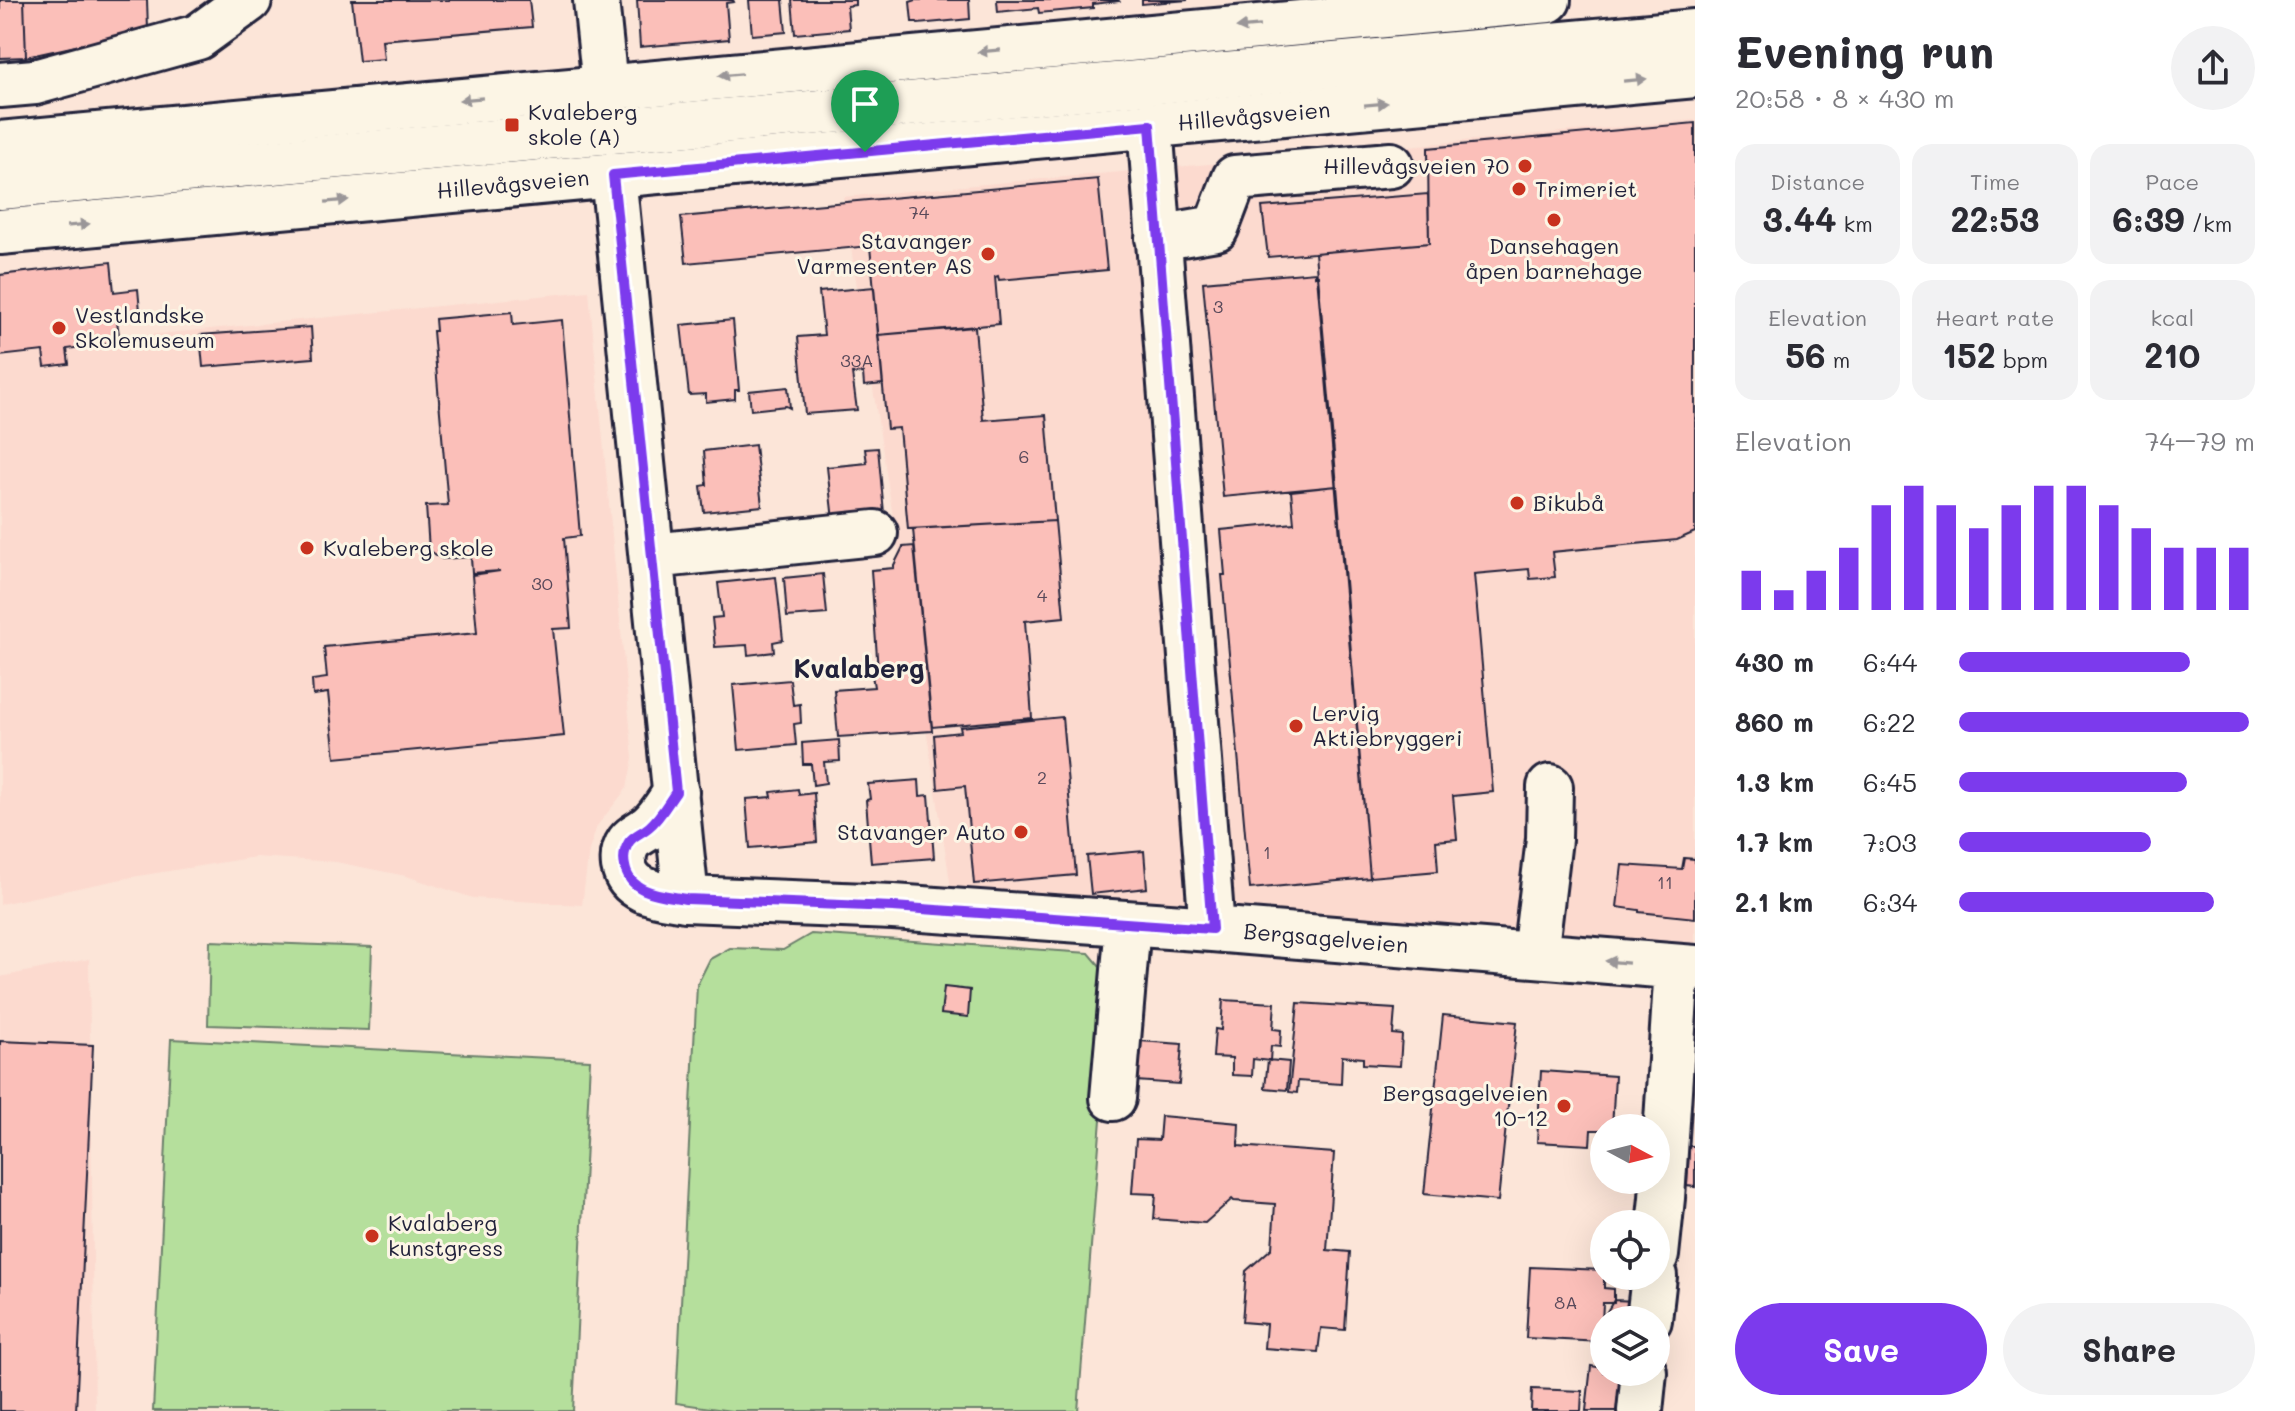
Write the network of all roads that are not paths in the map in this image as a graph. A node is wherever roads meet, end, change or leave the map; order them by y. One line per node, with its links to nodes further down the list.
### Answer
1 (249, 0): 6 (main road)
2 (596, 0): 7 (main road)
3 (1548, 0): 7 (main road, one-way to 7)
4 (1695, 32): 12 (main road, Hillevågsveien)
5 (1695, 75): 8 (main road, Hillevågsveien, one-way to 5)
6 (17, 84): 9 (main road)
7 (605, 86): 9 (main road, one-way to 9)
8 (1150, 125): 11 (main road, Hillevågsveien); 14 (main road)
9 (19, 142)
10 (1391, 165): 14 (main road)
11 (613, 175): 13 (main road, Hillevågsveien, one-way to 11); 16 (main road)
12 (0, 187)
13 (0, 232)
14 (1158, 238): 21 (main road)
15 (875, 533): 16 (main road)
16 (652, 556): 18 (main road)
17 (1550, 787): 22 (main road)
18 (676, 792): 19 (main road); 19 (main road, Bergsagelveien)
19 (686, 899): 20 (main road, Bergsagelveien)
20 (1128, 924): 21 (main road, Bergsagelveien); 24 (main road)
21 (1212, 929): 22 (main road, Bergsagelveien)
22 (1535, 955): 23 (main road, Bergsagelveien, one-way to 22)
23 (1686, 967): 25 (main road, Bergsagelveien)
24 (1113, 1098)
25 (1661, 1210)
26 (1643, 1386): 27 (main road)
27 (1640, 1411)

